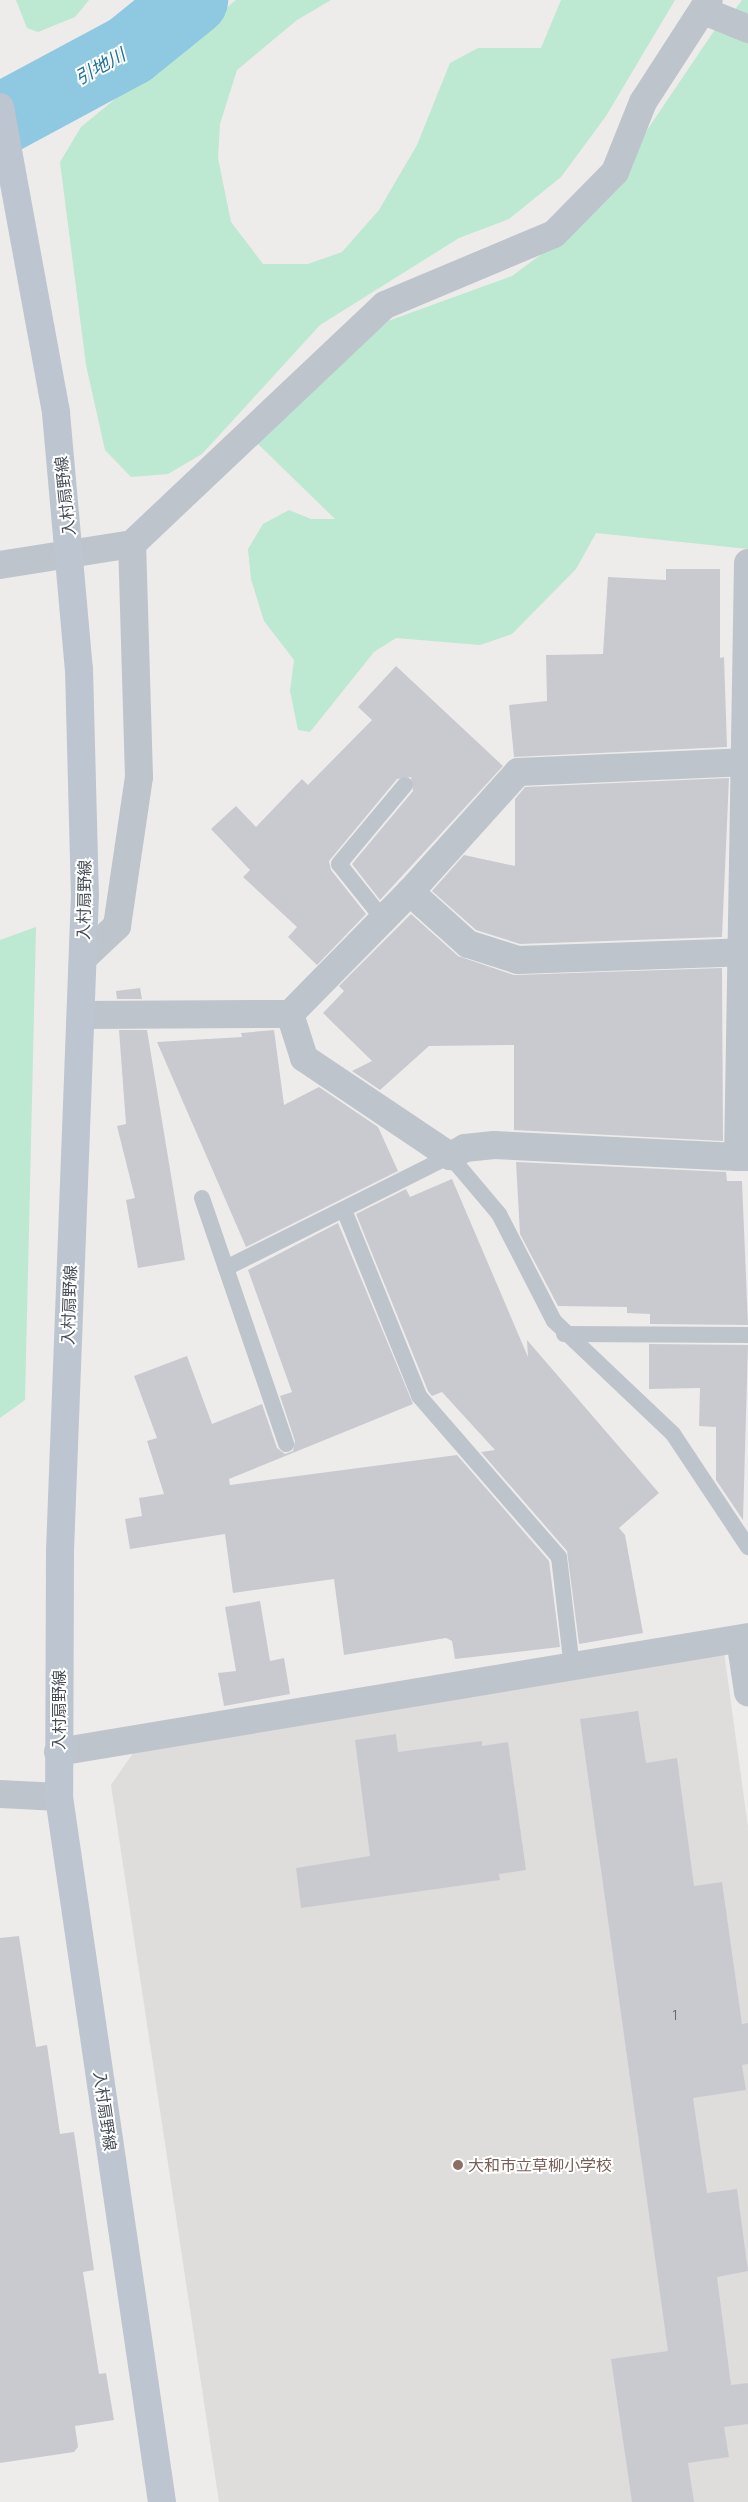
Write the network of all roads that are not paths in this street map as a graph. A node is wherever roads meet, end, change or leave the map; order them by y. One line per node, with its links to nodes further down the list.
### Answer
1 (706, 6): 2 (street); 4 (street)
2 (748, 29)
3 (0, 107): 12 (street, 入村扇野線)
4 (132, 544): 6 (street); 12 (street)
5 (748, 563): 7 (street)
6 (0, 565)
7 (746, 762): 9 (street); 11 (street)
8 (405, 785): 10 (lane)
9 (410, 892): 10 (street); 11 (street)
10 (383, 919): 13 (street)
11 (743, 952): 16 (street)
12 (83, 958): 14 (street, 入村扇野線)
13 (290, 1014): 14 (street); 15 (street)
14 (81, 1015): 27 (street, 入村扇野線)
15 (450, 1156): 16 (street); 18 (lane); 20 (lane)
16 (743, 1157)
17 (202, 1198): 19 (lane)
18 (344, 1210): 19 (lane); 25 (lane)
19 (226, 1268): 22 (lane)
20 (564, 1334): 21 (lane); 23 (lane)
21 (748, 1335)
22 (286, 1444)
23 (748, 1547)
24 (744, 1638): 25 (street); 26 (street)
25 (572, 1667): 27 (street)
26 (748, 1692)
27 (58, 1752): 29 (street, 入村扇野線)
28 (0, 1794): 29 (street)
29 (59, 1797): 30 (street, 入村扇野線)
30 (162, 2502)

